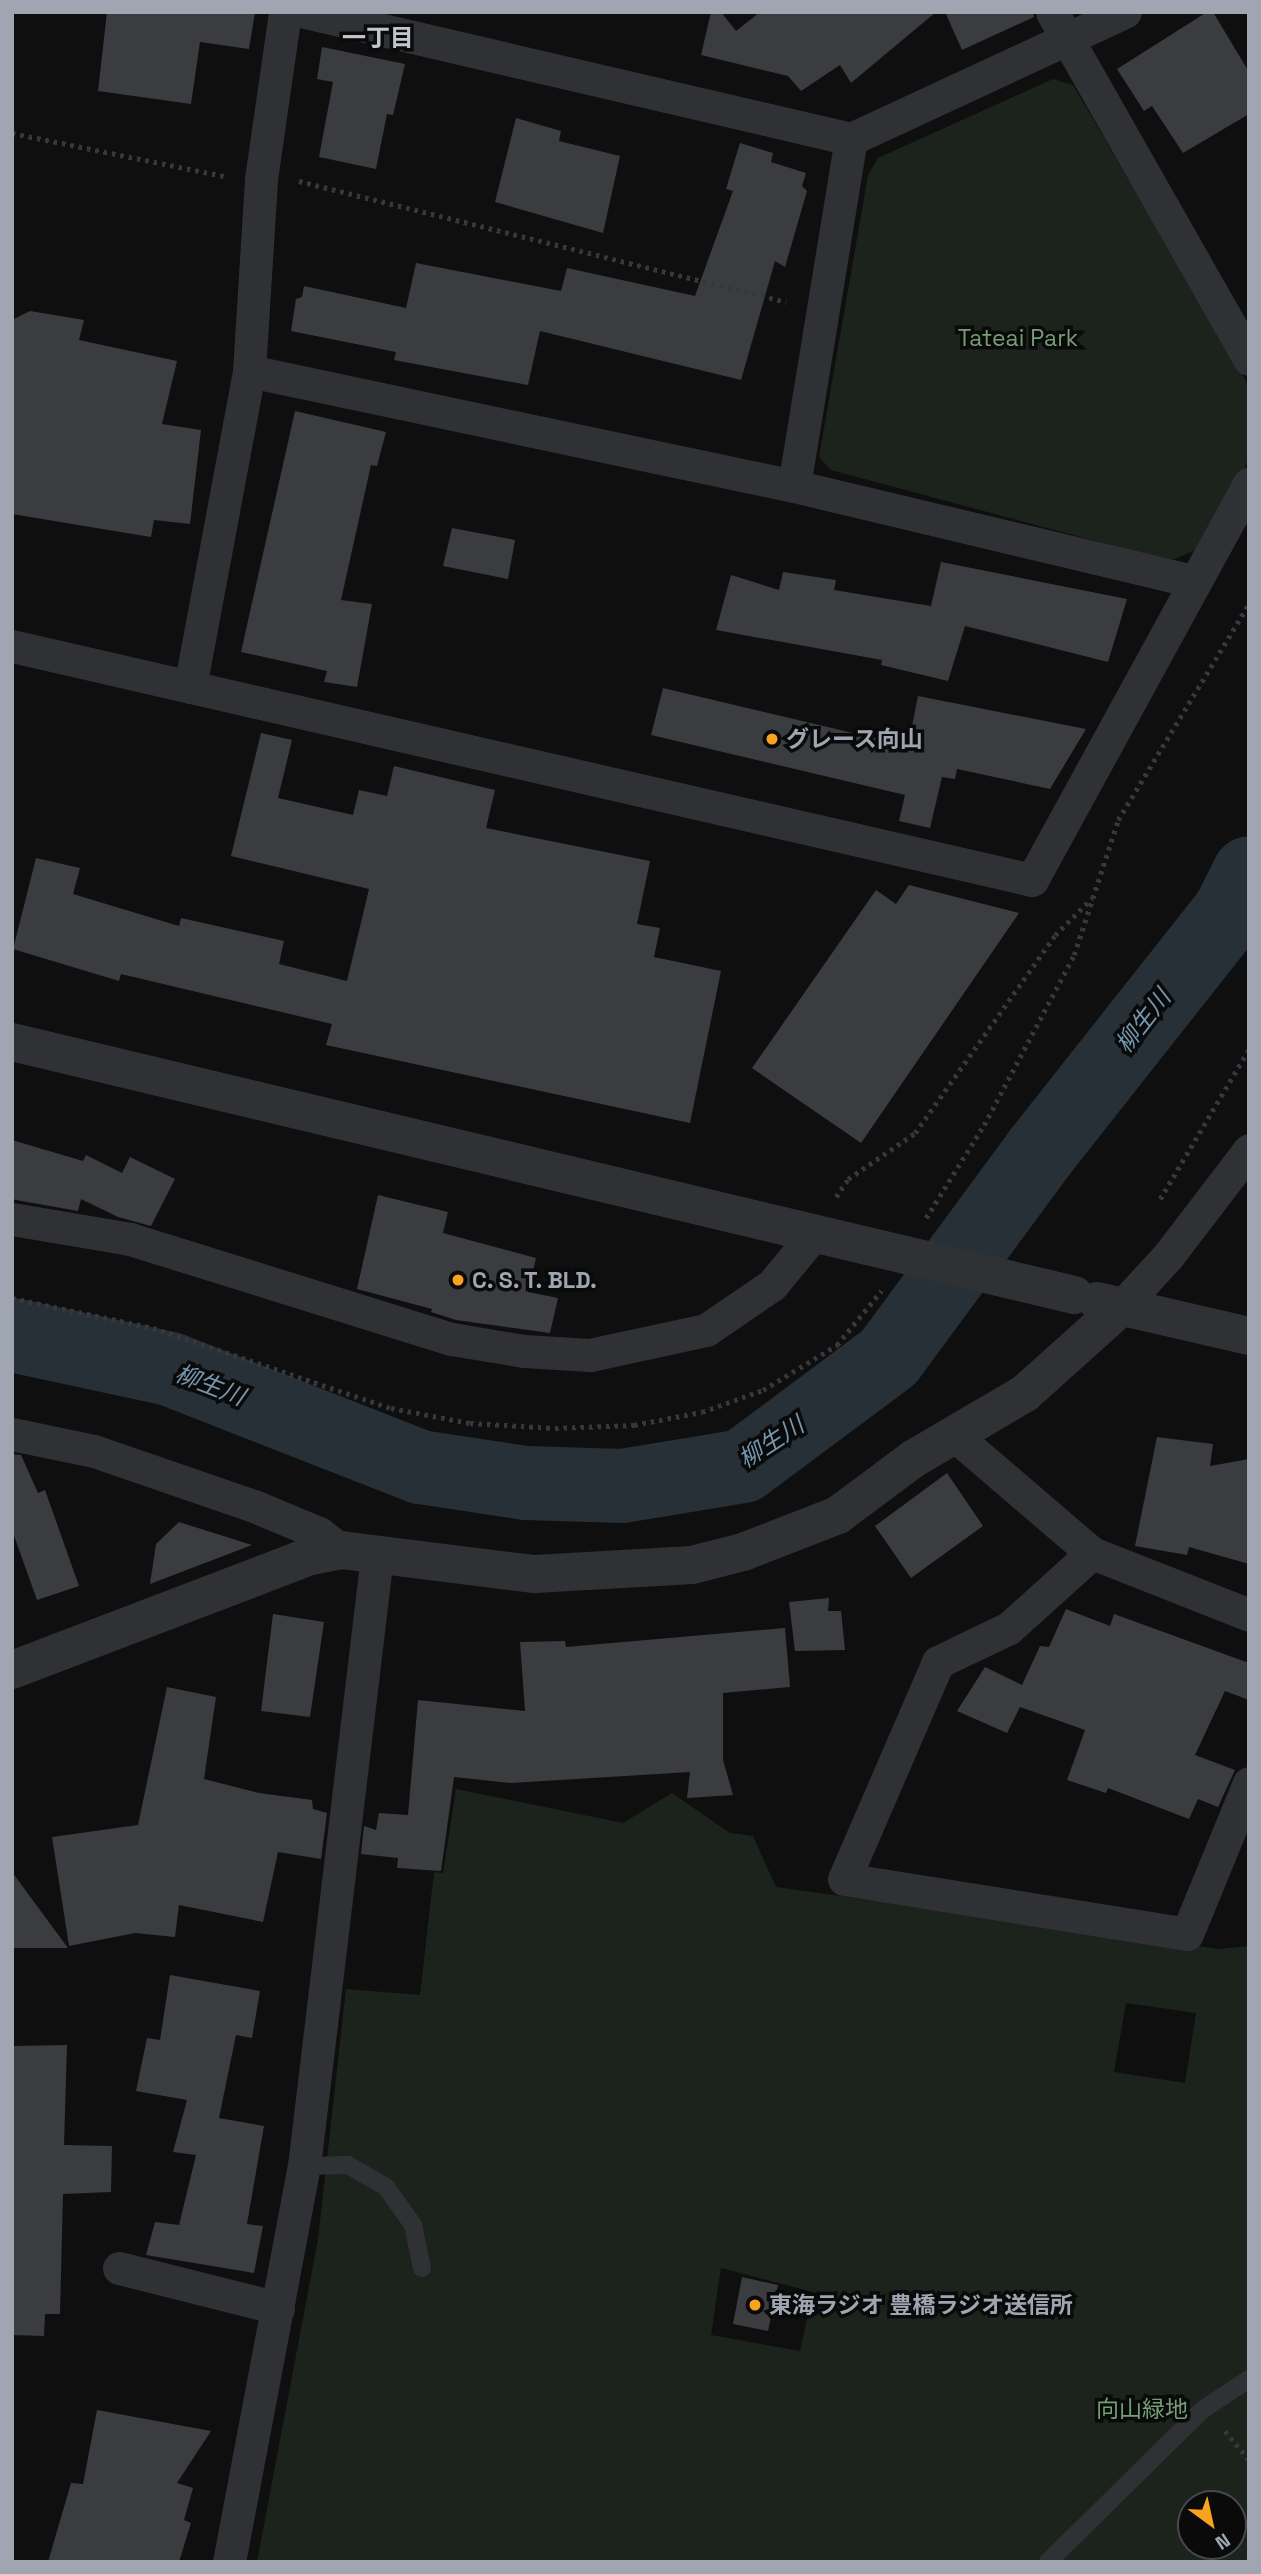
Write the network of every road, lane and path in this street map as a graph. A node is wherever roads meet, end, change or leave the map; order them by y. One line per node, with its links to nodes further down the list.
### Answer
1 (285, 12): 8 (street)
2 (305, 12): 7 (street)
3 (1052, 12): 5 (street)
4 (1125, 12): 5 (street)
5 (1068, 40): 7 (street); 10 (street)
6 (12, 133): 8 (path)
7 (851, 139): 9 (street)
8 (261, 179): 9 (path); 11 (street)
9 (822, 311): 13 (street)
10 (1249, 359)
11 (248, 371): 13 (street); 16 (street)
12 (1249, 483): 14 (street)
13 (794, 486): 14 (street)
14 (1193, 581): 16 (street)
15 (12, 646): 16 (street)
16 (190, 687)
17 (1095, 896): 23 (path)
18 (12, 1042): 23 (street)
19 (1249, 1049): 21 (path)
20 (1249, 1150): 24 (street)
21 (1154, 1209)
22 (12, 1219): 23 (street)
23 (819, 1235): 24 (street, bridge)
24 (1122, 1306): 25 (street); 27 (street)
25 (1249, 1336)
26 (12, 1434): 28 (street)
27 (953, 1434): 28 (street); 29 (street)
28 (359, 1553): 31 (street); 33 (street)
29 (1092, 1553): 30 (street); 32 (street)
30 (1249, 1615)
31 (12, 1670)
32 (1249, 1783)
33 (304, 2166): 35 (lane); 36 (street)
34 (119, 2268): 36 (street)
35 (422, 2268)
36 (278, 2308): 40 (street)
37 (1249, 2379): 38 (lane)
38 (1206, 2407): 39 (path); 41 (lane)
39 (1249, 2460)
40 (229, 2562)
41 (1048, 2562)

